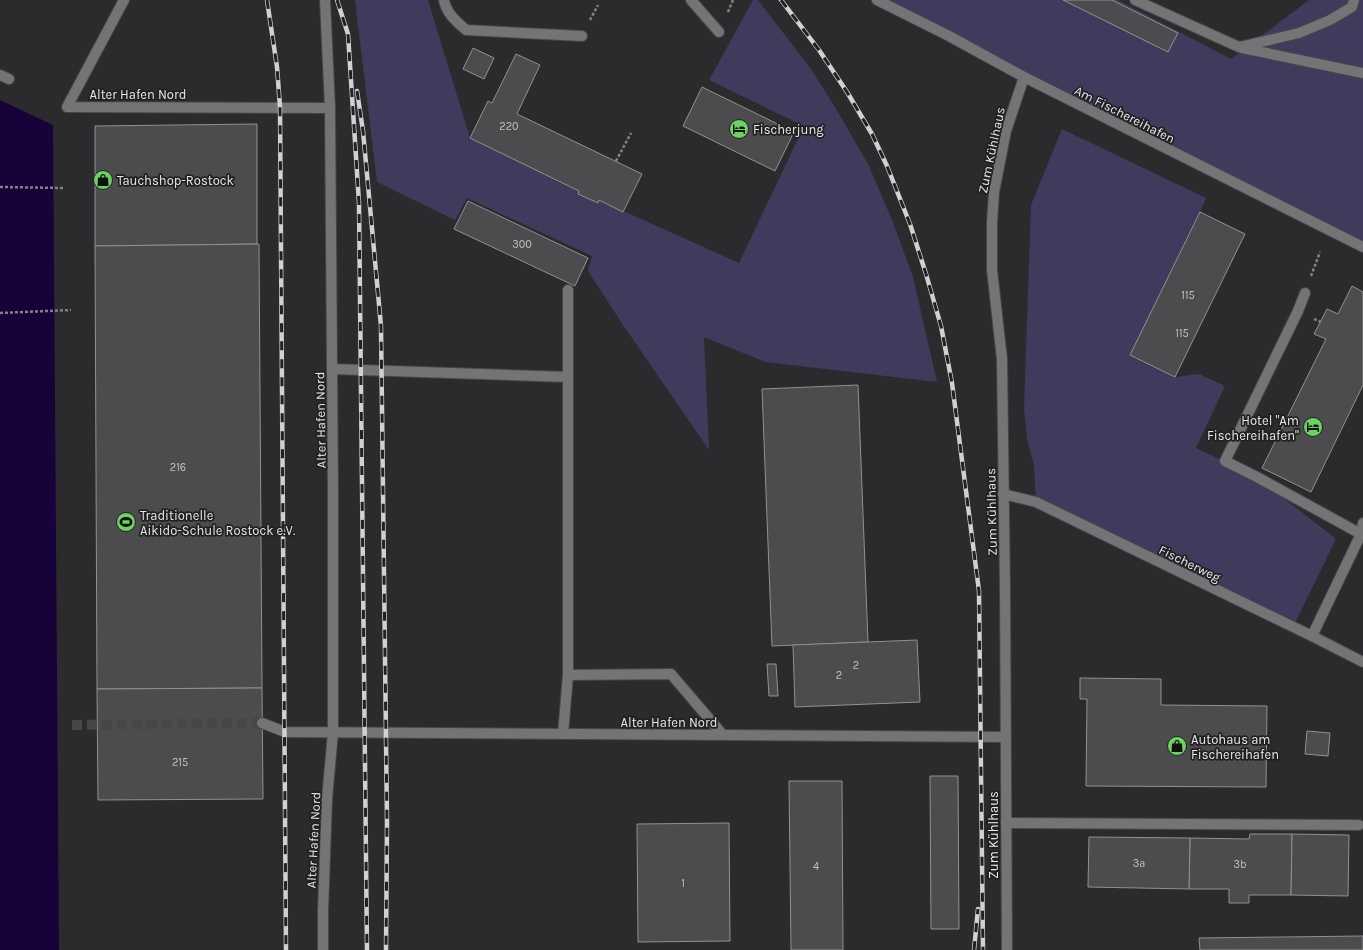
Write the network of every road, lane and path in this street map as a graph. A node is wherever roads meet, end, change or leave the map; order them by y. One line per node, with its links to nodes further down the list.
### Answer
1 (124, 0): 15 (street, Alter Hafen Nord)
2 (325, 0): 15 (street, Alter Hafen Nord)
3 (444, 0): 11 (street)
4 (691, 0): 10 (street)
5 (733, 0): 9 (path)
6 (877, 0): 14 (street, Am Fischereihafen)
7 (1134, 0): 12 (street)
8 (1354, 0): 12 (street)
9 (731, 4)
10 (719, 32)
11 (582, 36)
12 (1238, 47): 13 (street)
13 (1363, 73)
14 (1024, 78): 20 (street, Am Fischereihafen); 28 (street, Zum Kühlhaus)
15 (330, 108): 26 (street, Alter Hafen Nord)
16 (631, 133): 17 (path)
17 (616, 161)
18 (0, 187): 19 (path)
19 (65, 188)
20 (1363, 247)
21 (1320, 252): 23 (path)
22 (568, 290): 27 (street)
23 (1305, 293): 30 (street)
24 (71, 310): 25 (path)
25 (0, 313)
26 (332, 369): 27 (street); 35 (street, Alter Hafen Nord)
27 (568, 377): 33 (street)
28 (1004, 494): 31 (street, Fischerweg); 38 (street, Zum Kühlhaus)
29 (1363, 523): 30 (street)
30 (1361, 534): 31 (street)
31 (1312, 636): 32 (street, Fischerweg)
32 (1363, 662)
33 (568, 675): 36 (street); 37 (street)
34 (262, 724): 35 (street, Alter Hafen Nord)
35 (333, 732): 36 (street, Alter Hafen Nord); 41 (street, Alter Hafen Nord)
36 (563, 734): 37 (street, Alter Hafen Nord)
37 (723, 735): 38 (street, Alter Hafen Nord)
38 (1006, 737): 39 (street, Zum Kühlhaus)
39 (1006, 823): 40 (street); 42 (street, Zum Kühlhaus)
40 (1359, 825)
41 (323, 950)
42 (1007, 950)

